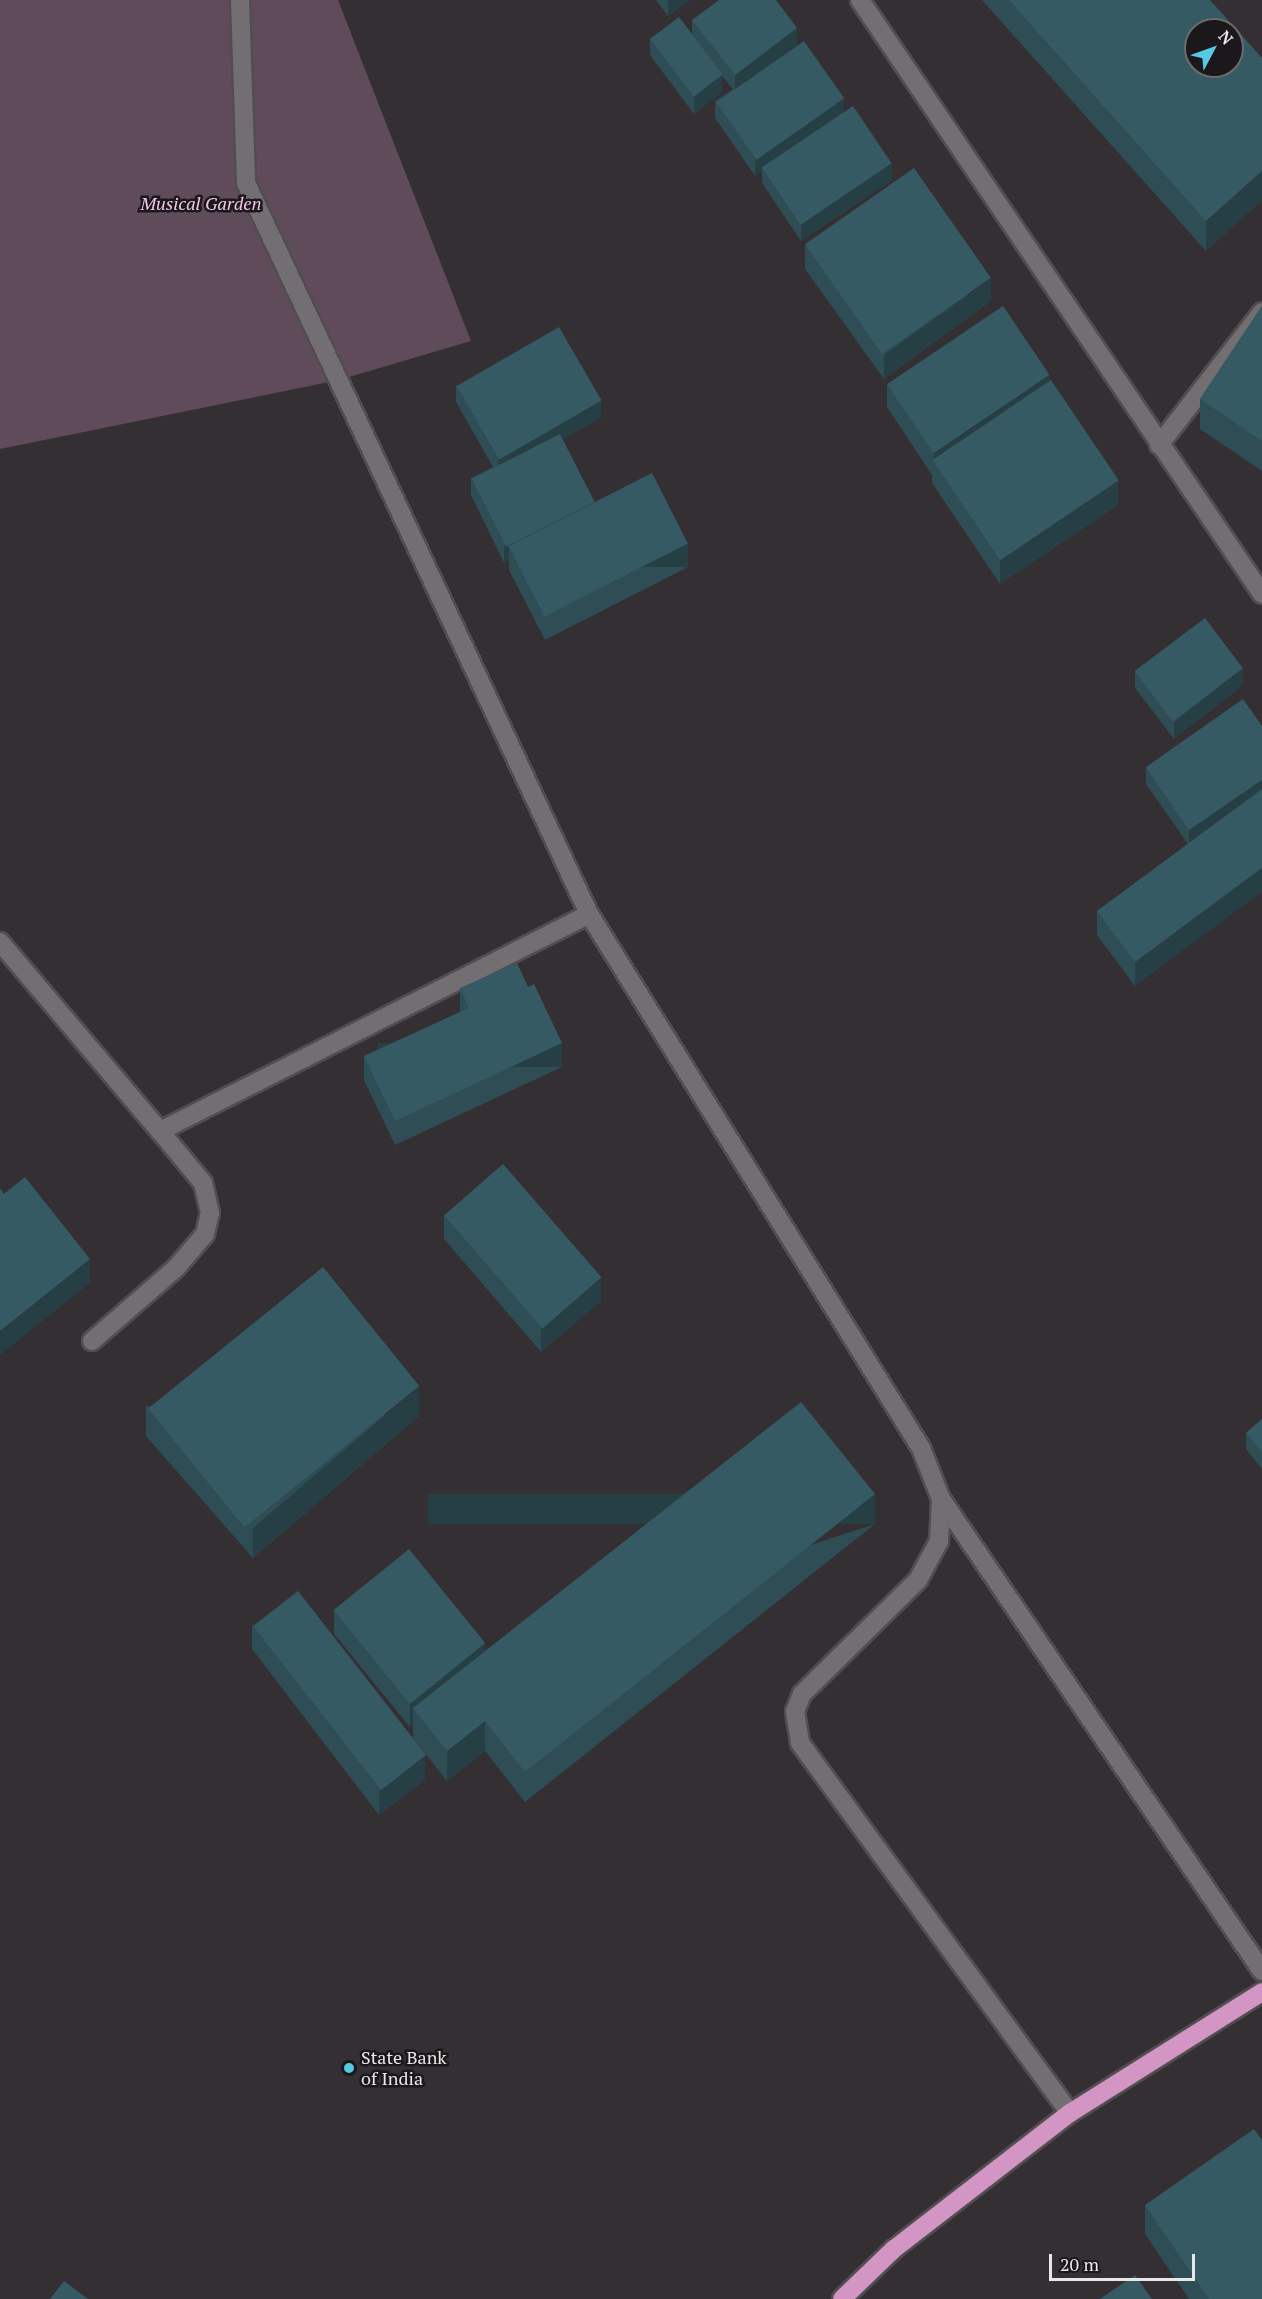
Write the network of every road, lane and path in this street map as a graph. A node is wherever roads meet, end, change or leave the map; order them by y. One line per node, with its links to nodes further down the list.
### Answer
1 (240, 0): 6 (street)
2 (860, 0): 4 (street)
3 (1262, 312): 4 (street)
4 (1159, 446): 5 (street)
5 (1262, 594)
6 (589, 914): 8 (street); 10 (street)
7 (0, 942): 8 (street)
8 (160, 1131): 9 (street)
9 (92, 1341)
10 (941, 1499): 11 (street); 13 (street)
11 (1262, 1971)
12 (1262, 1992): 13 (highway)
13 (1070, 2113): 14 (highway)
14 (842, 2299)

